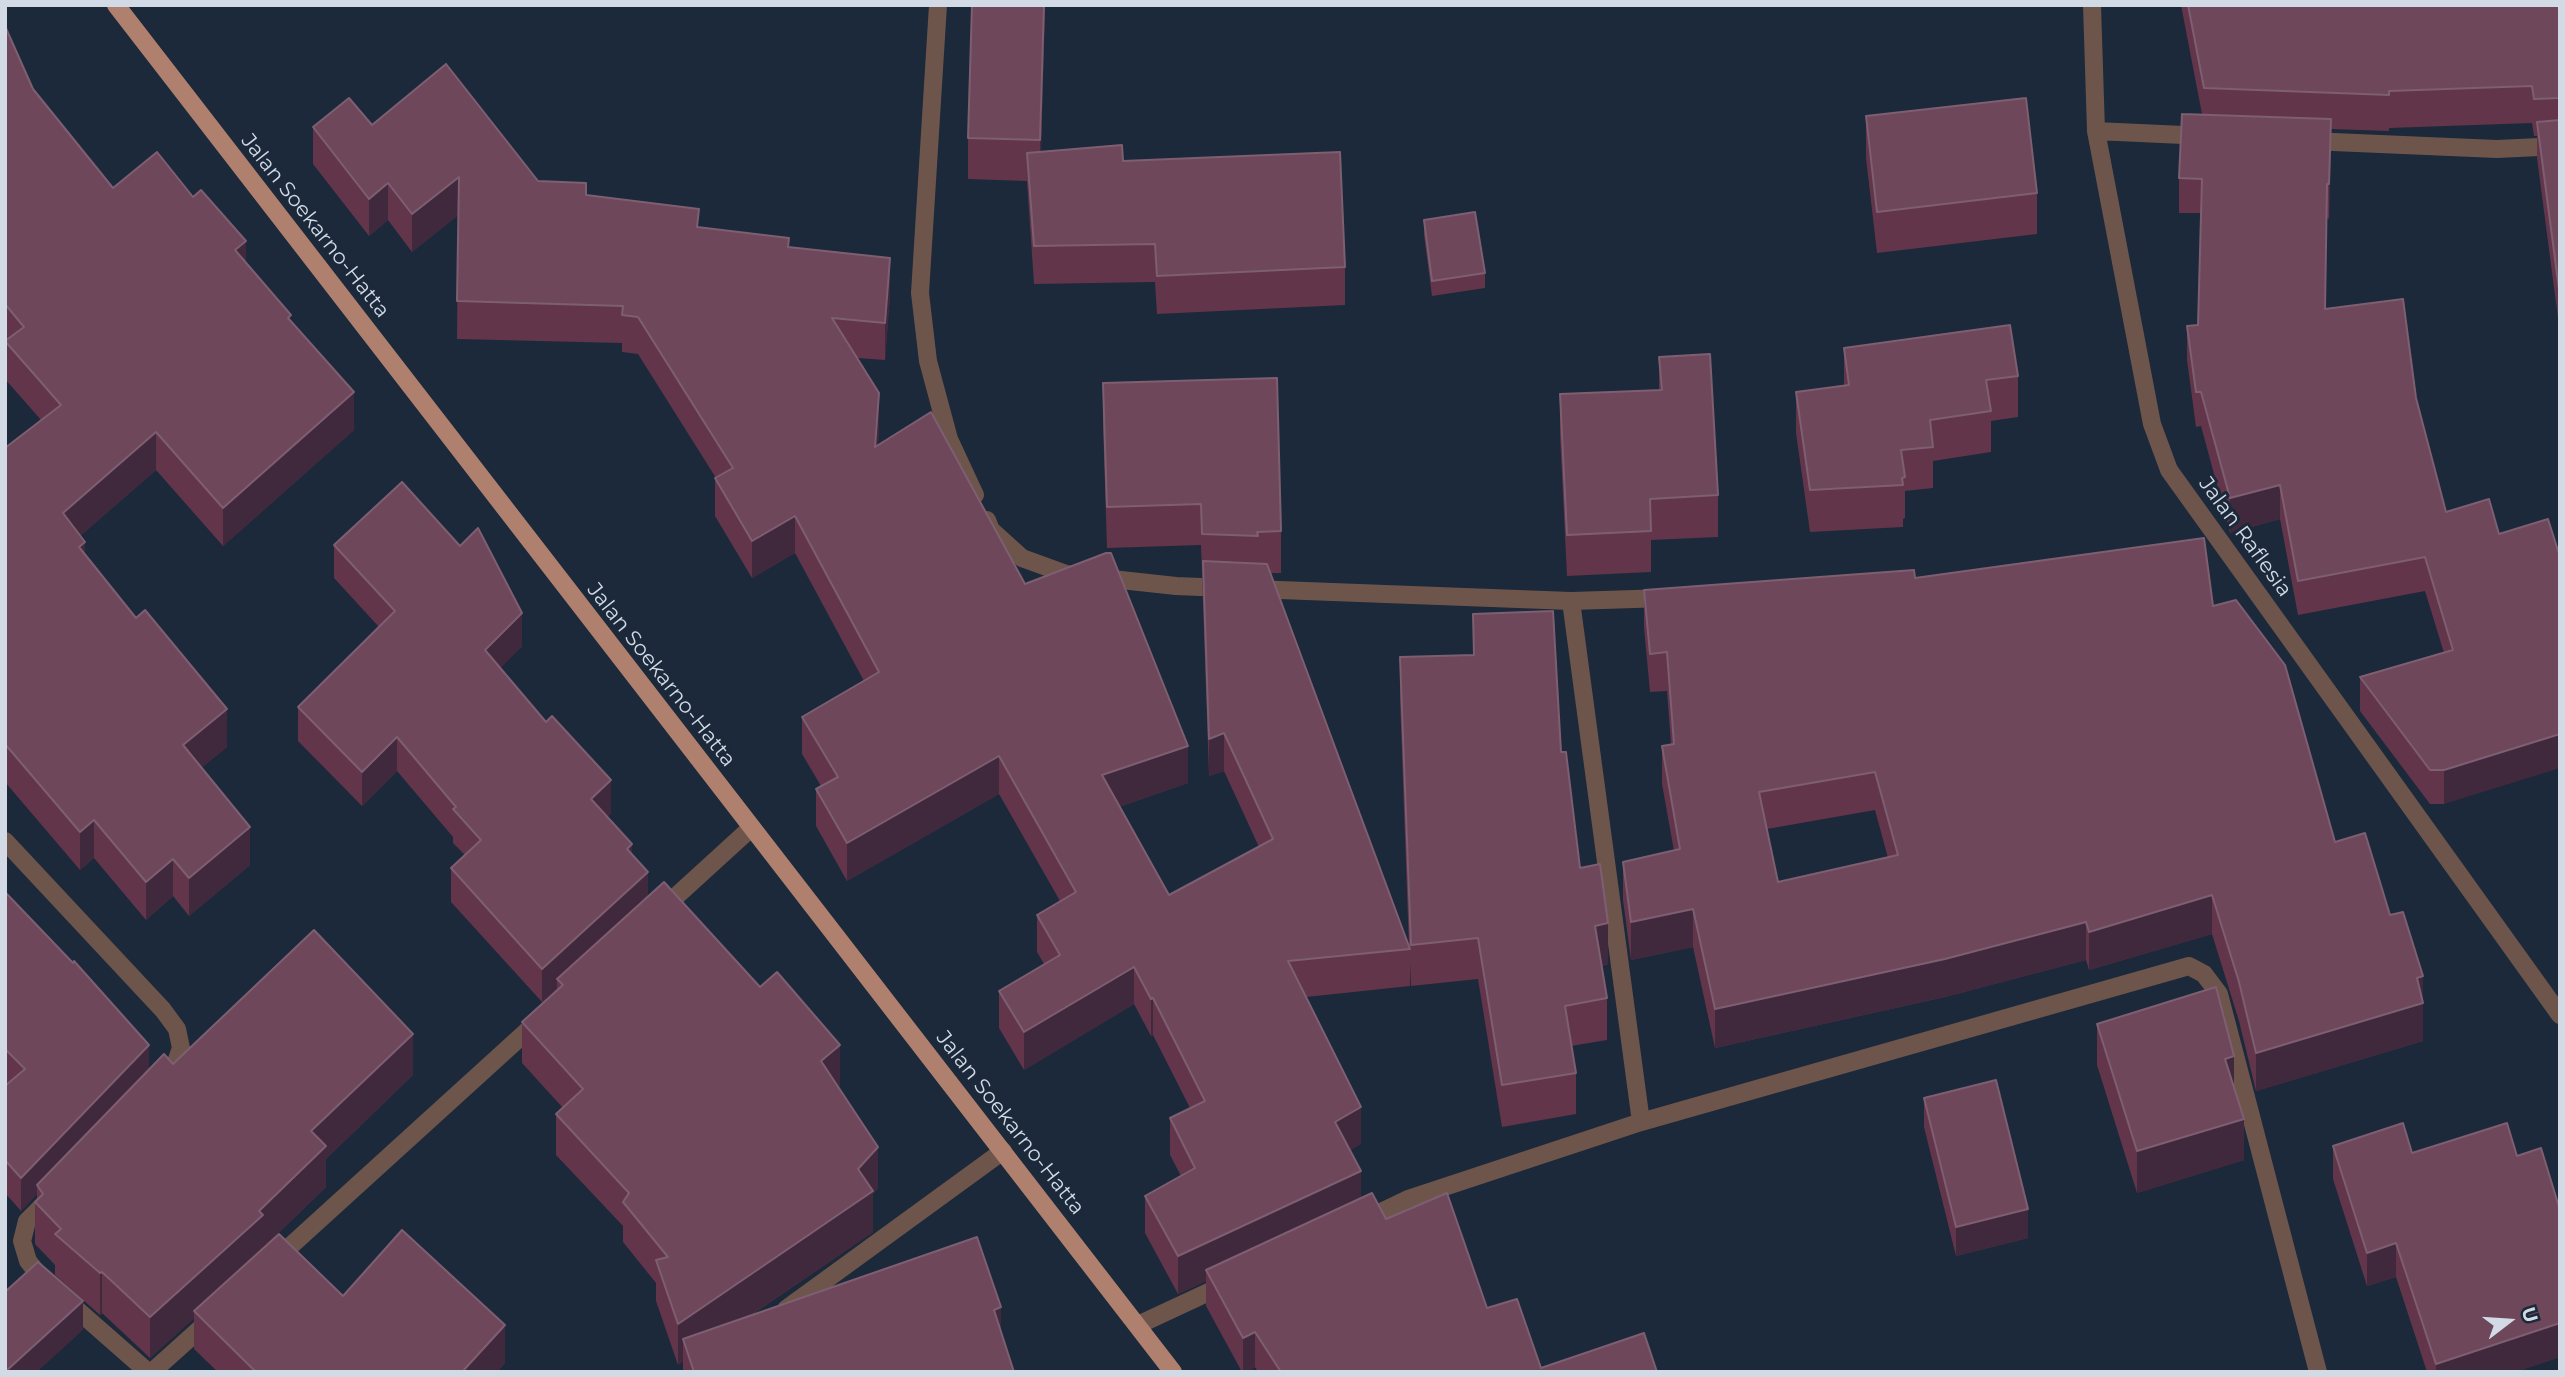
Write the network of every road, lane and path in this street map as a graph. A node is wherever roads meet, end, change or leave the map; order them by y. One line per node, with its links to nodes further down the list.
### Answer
1 (116, 5): 10 (main road, Jalan Soekarno-Hatta)
2 (938, 5): 9 (street)
3 (2092, 5): 4 (street, Jalan Raflesia)
4 (2096, 131): 5 (street); 14 (street, Jalan Raflesia)
5 (2221, 137)
6 (2290, 140): 7 (street)
7 (2560, 146)
8 (1677, 598): 9 (street)
9 (1572, 601): 16 (street)
10 (751, 828): 12 (street); 17 (main road, Jalan Soekarno-Hatta)
11 (5, 841): 15 (street)
12 (648, 922)
13 (555, 1006): 20 (street)
14 (2560, 1015)
15 (156, 1088)
16 (1641, 1122): 19 (street); 27 (street)
17 (1003, 1151): 23 (street); 24 (main road, Jalan Soekarno-Hatta)
18 (64, 1183): 25 (street)
19 (1347, 1228)
20 (266, 1269)
21 (1236, 1279): 24 (street)
22 (225, 1306): 25 (street)
23 (786, 1309)
24 (1138, 1325): 26 (main road, Jalan Soekarno-Hatta)
25 (150, 1372)
26 (1173, 1372)
27 (2318, 1372)

